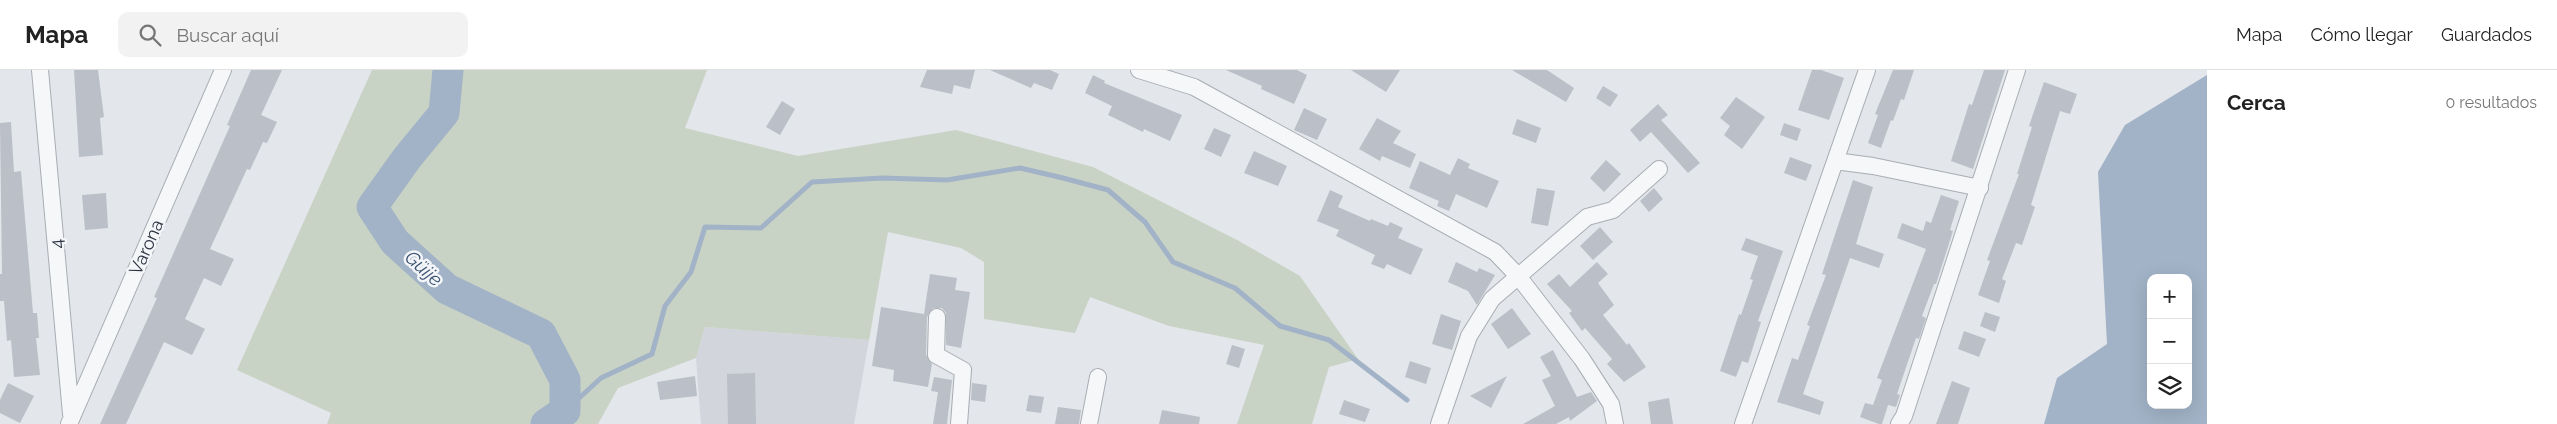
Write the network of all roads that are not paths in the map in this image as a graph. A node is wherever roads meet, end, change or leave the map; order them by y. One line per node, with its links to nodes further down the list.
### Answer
1 (40, 70): 14 (street, 4)
2 (223, 70): 14 (street, Varona)
3 (1139, 70): 7 (street)
4 (1185, 70): 7 (street)
5 (1867, 70): 8 (street)
6 (2017, 70): 10 (street)
7 (1194, 87): 11 (street)
8 (1835, 162): 10 (street); 19 (street)
9 (1659, 169): 11 (street)
10 (1980, 188): 20 (street)
11 (1518, 276): 17 (street); 18 (street)
12 (937, 317): 15 (street)
13 (1098, 377): 16 (street)
14 (70, 421)
15 (959, 424)
16 (1089, 424)
17 (1439, 424)
18 (1615, 424)
19 (1743, 424)
20 (1898, 424)

